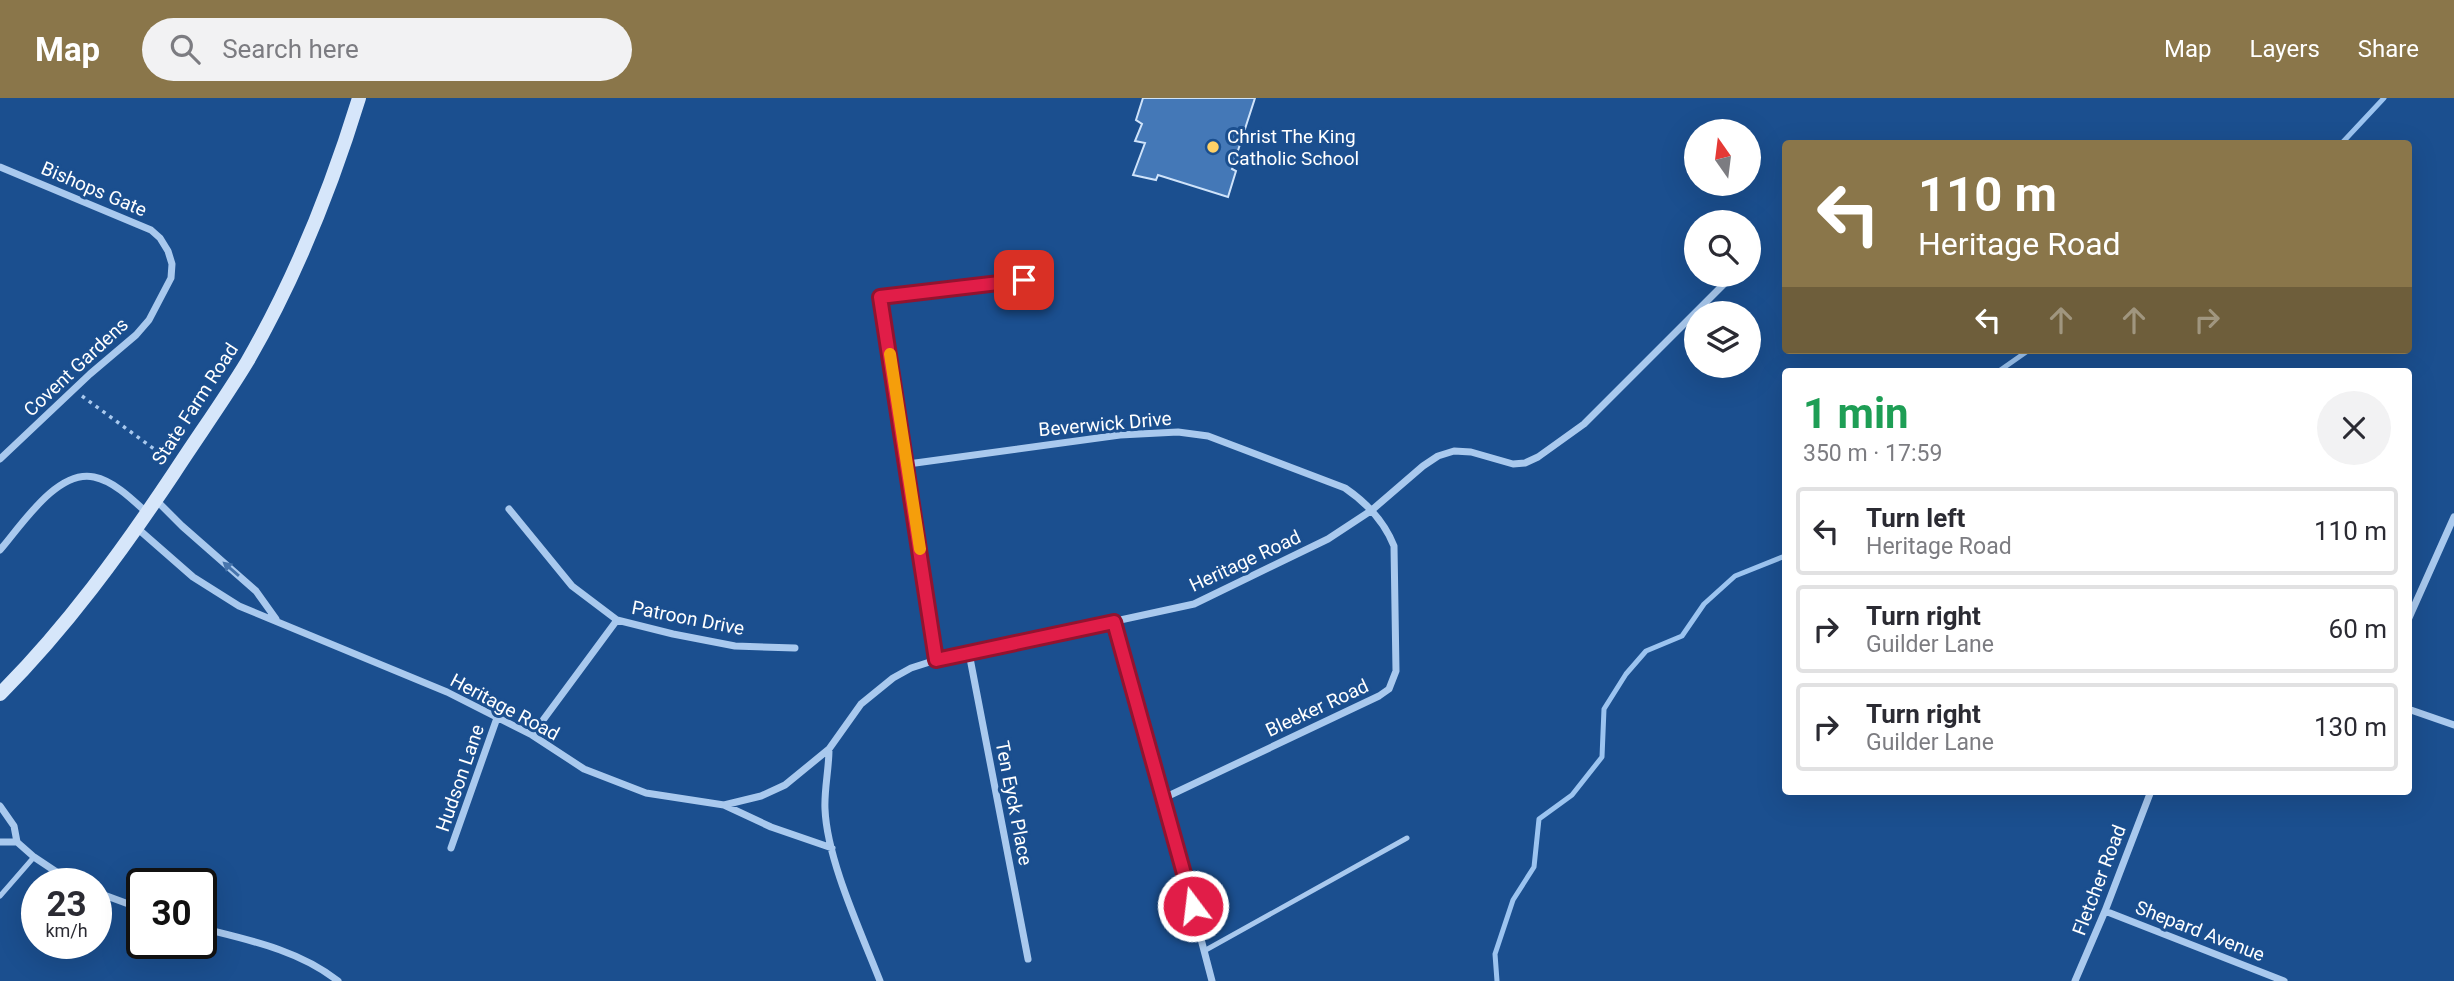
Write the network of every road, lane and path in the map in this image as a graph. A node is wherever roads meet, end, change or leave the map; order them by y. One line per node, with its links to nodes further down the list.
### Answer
1 (359, 98): 10 (main road, State Farm Road)
2 (0, 167): 3 (street, Bishops Gate)
3 (168, 251): 6 (street, Covent Gardens)
4 (1024, 280): 9 (street)
5 (1721, 287): 12 (street, Heritage Road)
6 (74, 390): 7 (path); 8 (street, Covent Gardens)
7 (154, 449)
8 (0, 459)
9 (908, 464): 12 (street, Beverwick Drive); 23 (street)
10 (156, 500): 13 (main road, State Farm Road); 18 (street, one-way to 10)
11 (509, 509): 19 (street, Patroon Drive)
12 (1372, 510): 20 (street, Heritage Road); 31 (street, Bleeker Road)
13 (147, 513): 15 (main road, State Farm Road); 16 (street)
14 (2454, 517): 17 (street)
15 (137, 528): 18 (street, Heritage Road); 24 (main road, State Farm Road)
16 (0, 550)
17 (2412, 611)
18 (276, 620): 26 (street, Heritage Road)
19 (617, 620): 21 (street, Patroon Drive); 28 (street, Patroon Drive)
20 (1114, 622): 22 (street, Heritage Road); 31 (street)
21 (795, 648)
22 (969, 653): 23 (street, Heritage Road); 45 (street, Ten Eyck Place)
23 (936, 660): 29 (street, Heritage Road)
24 (0, 694)
25 (2412, 710): 27 (street)
26 (497, 718): 28 (street, Heritage Road); 37 (street, Hudson Lane)
27 (2454, 725)
28 (532, 735): 32 (street, Heritage Road)
29 (829, 749): 32 (street, Heritage Road); 38 (street)
30 (2149, 795): 42 (street, Fletcher Road)
31 (1164, 797): 44 (street)
32 (724, 805): 38 (street, Heritage Road)
33 (0, 806): 36 (street)
34 (1407, 838): 44 (lane)
35 (0, 842): 36 (street)
36 (17, 842): 39 (street)
37 (452, 848)
38 (832, 848): 47 (street)
39 (34, 857): 40 (street); 41 (lane)
40 (50, 868)
41 (0, 896)
42 (2105, 911): 49 (street, Fletcher Road); 50 (street, Shepard Avenue)
43 (217, 932): 46 (street)
44 (1204, 951): 48 (street)
45 (1028, 959)
46 (338, 981)
47 (880, 981)
48 (1212, 981)
49 (2075, 981)
50 (2284, 981)

